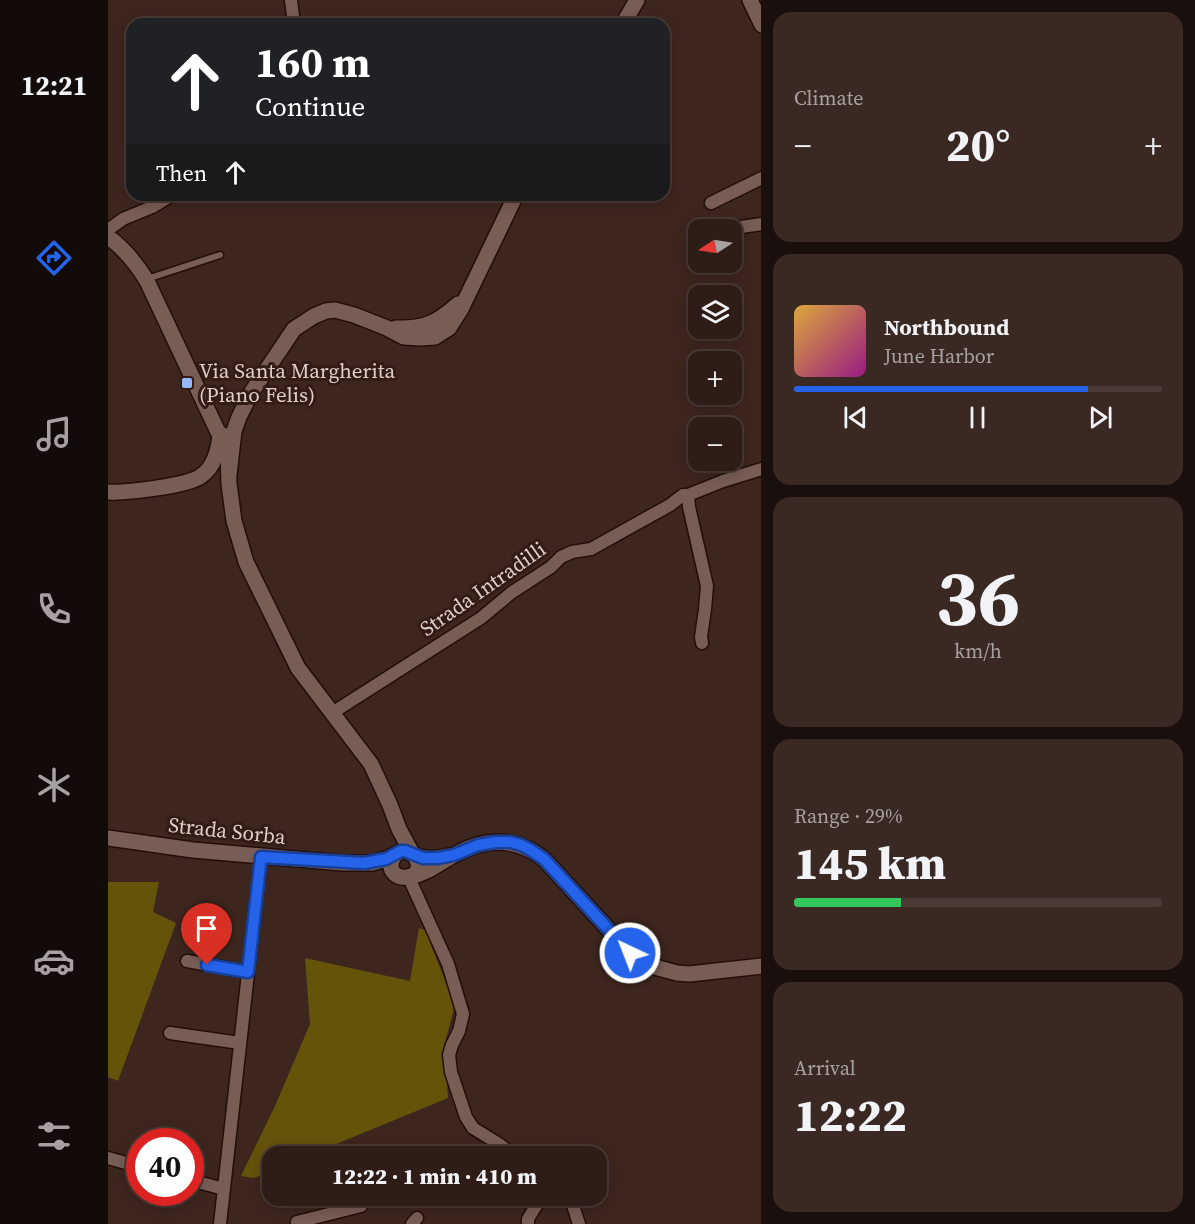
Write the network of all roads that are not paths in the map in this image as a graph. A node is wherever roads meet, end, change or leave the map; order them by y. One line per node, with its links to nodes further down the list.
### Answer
1 (291, 0): 4 (street)
2 (637, 0): 5 (street)
3 (750, 0): 6 (street)
4 (293, 18)
5 (626, 18)
6 (761, 23)
7 (761, 178): 10 (street)
8 (161, 201): 13 (street)
9 (513, 201): 17 (street)
10 (711, 203)
11 (761, 224): 12 (street)
12 (742, 227)
13 (108, 230)
14 (108, 237): 16 (street)
15 (220, 255): 16 (lane)
16 (146, 280): 17 (street)
17 (225, 429): 19 (street); 22 (street)
18 (761, 469): 20 (street, Strada Intradilli)
19 (108, 492)
20 (688, 495): 21 (street); 22 (street, Strada Intradilli)
21 (702, 643)
22 (332, 713): 24 (street)
23 (108, 838): 26 (street, Strada Sorba)
24 (405, 854): 25 (street); 27 (street); 28 (street); 28 (street)
25 (454, 855): 28 (street); 30 (street)
26 (261, 857): 27 (street, Strada Sorba); 31 (street)
27 (342, 863): 28 (street)
28 (406, 877): 34 (street)
29 (187, 961): 31 (street)
30 (761, 966)
31 (248, 972): 33 (street)
32 (170, 1033): 33 (street)
33 (240, 1044): 38 (street)
34 (502, 1146)
35 (108, 1158): 36 (street)
36 (126, 1163)
37 (204, 1184): 38 (street)
38 (224, 1189): 42 (street)
39 (361, 1206): 43 (street)
40 (536, 1206): 44 (street)
41 (573, 1206): 45 (street)
42 (220, 1224)
43 (297, 1224)
44 (528, 1224)
45 (579, 1224)

